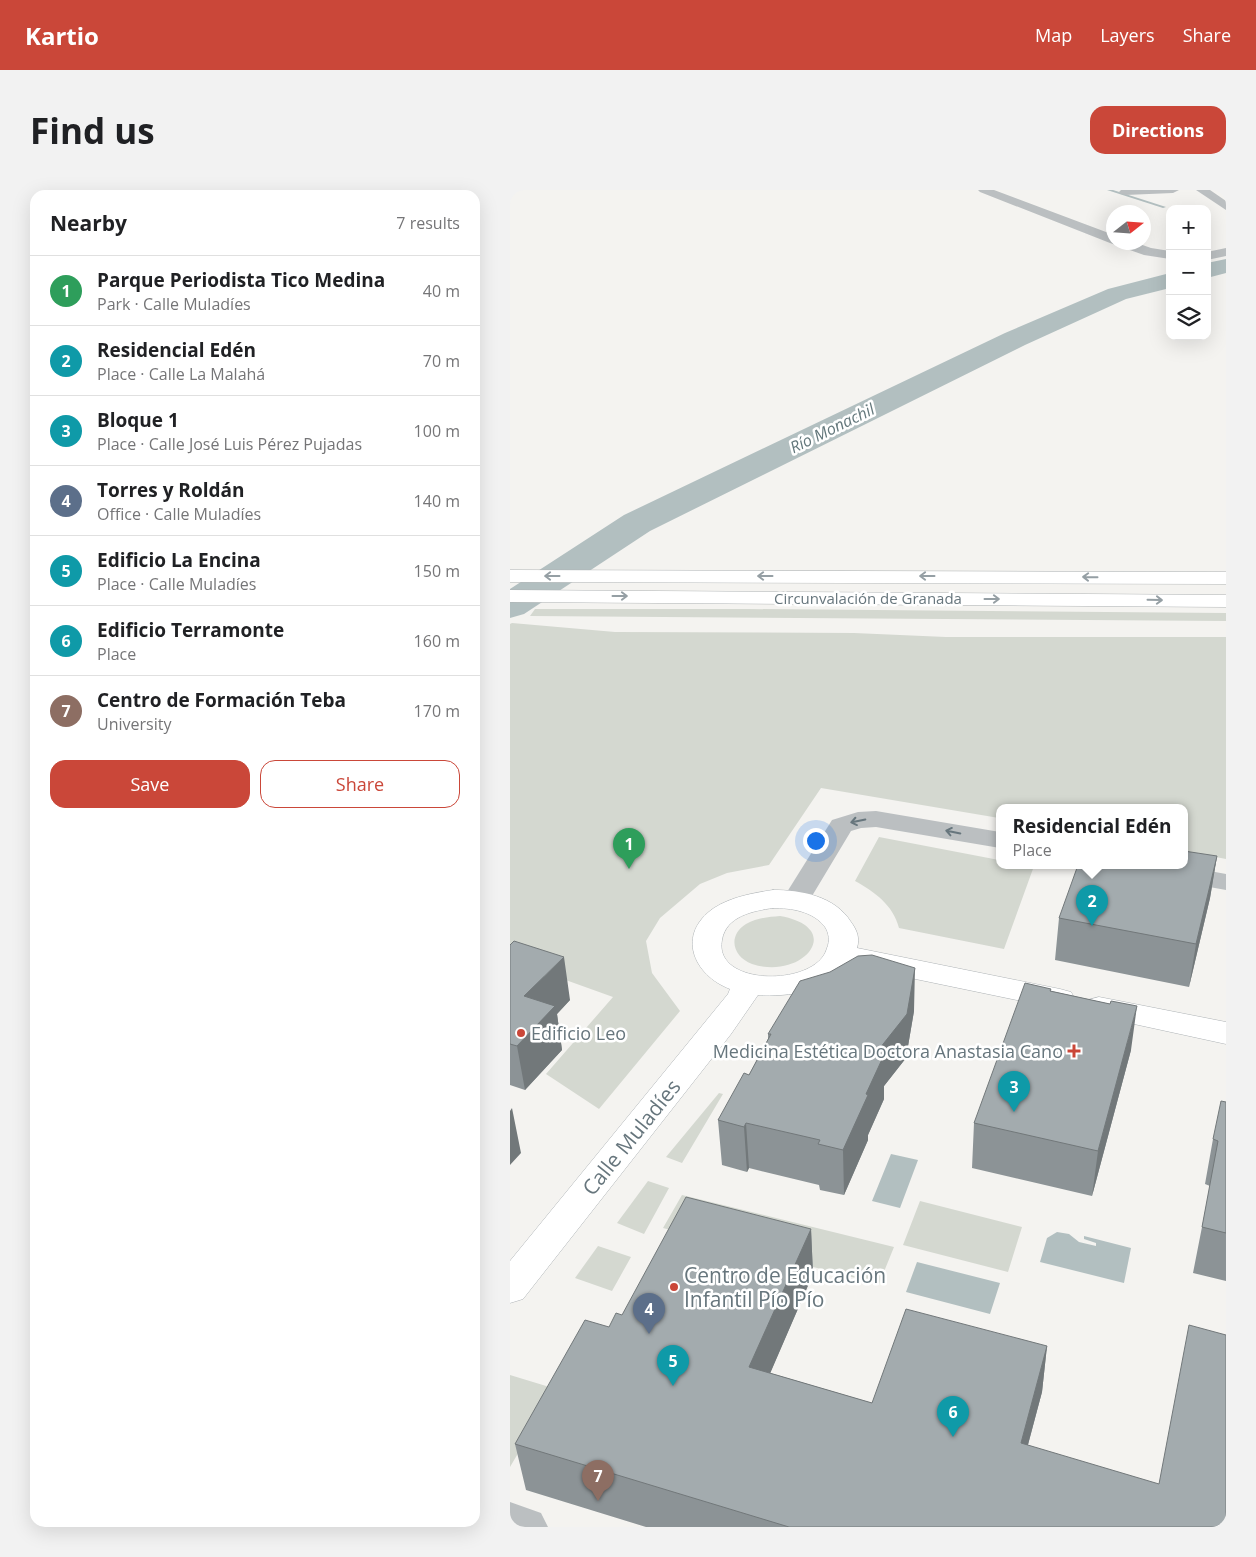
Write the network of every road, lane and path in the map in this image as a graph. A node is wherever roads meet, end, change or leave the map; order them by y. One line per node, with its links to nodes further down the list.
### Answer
1 (984, 190): 6 (street)
2 (1173, 190): 4 (street)
3 (1202, 190): 5 (street)
4 (1125, 192)
5 (1226, 206)
6 (1106, 237)
7 (1143, 250): 9 (street)
8 (1226, 252): 10 (street)
9 (1166, 254)
10 (1211, 255)
11 (510, 576): 12 (main road, Circunvalación de Granada, one-way to 11)
12 (1226, 578)
13 (510, 596): 14 (main road, Circunvalación de Granada, one-way to 14)
14 (1226, 601)
15 (996, 839): 18 (street, one-way to 18)
16 (1154, 869): 17 (street)
17 (1226, 882)
18 (796, 900): 19 (main road); 20 (main road)
19 (841, 954): 20 (main road); 21 (main road)
20 (747, 984): 22 (main road, Calle Muladíes)
21 (1226, 1033)
22 (510, 1288)
23 (510, 1522): 24 (street)
24 (526, 1527)

